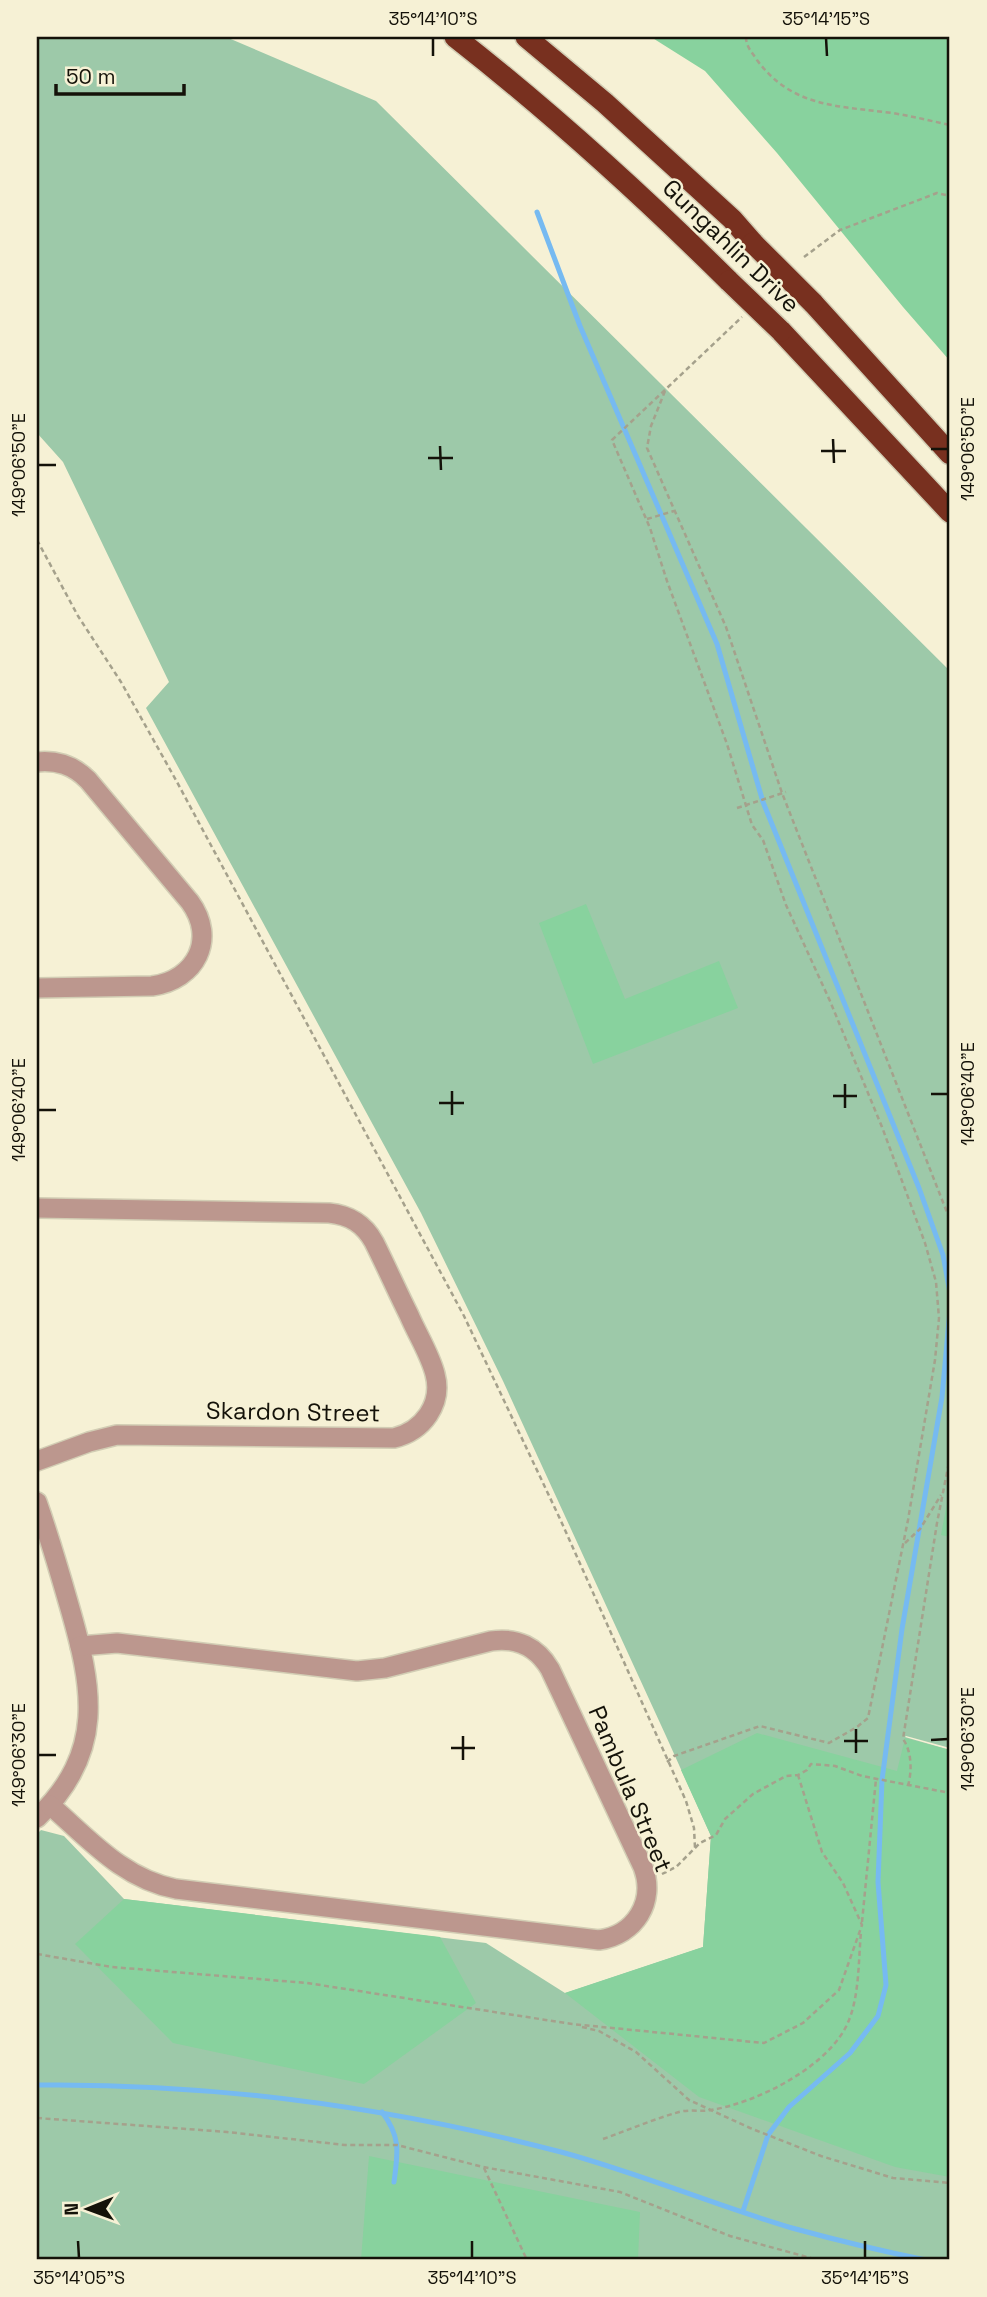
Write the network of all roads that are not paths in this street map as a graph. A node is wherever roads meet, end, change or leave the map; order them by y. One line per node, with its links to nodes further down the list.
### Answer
1 (456, 37): 4 (highway, Gungahlin Drive, bridge)
2 (526, 37): 3 (highway, Gungahlin Drive, bridge)
3 (950, 454)
4 (950, 512)
5 (37, 762): 6 (street)
6 (37, 988)
7 (37, 1208): 8 (street, Skardon Street)
8 (37, 1461)
9 (37, 1502): 10 (street)
10 (80, 1646): 11 (street); 11 (street, Pambula Street)
11 (43, 1812)

